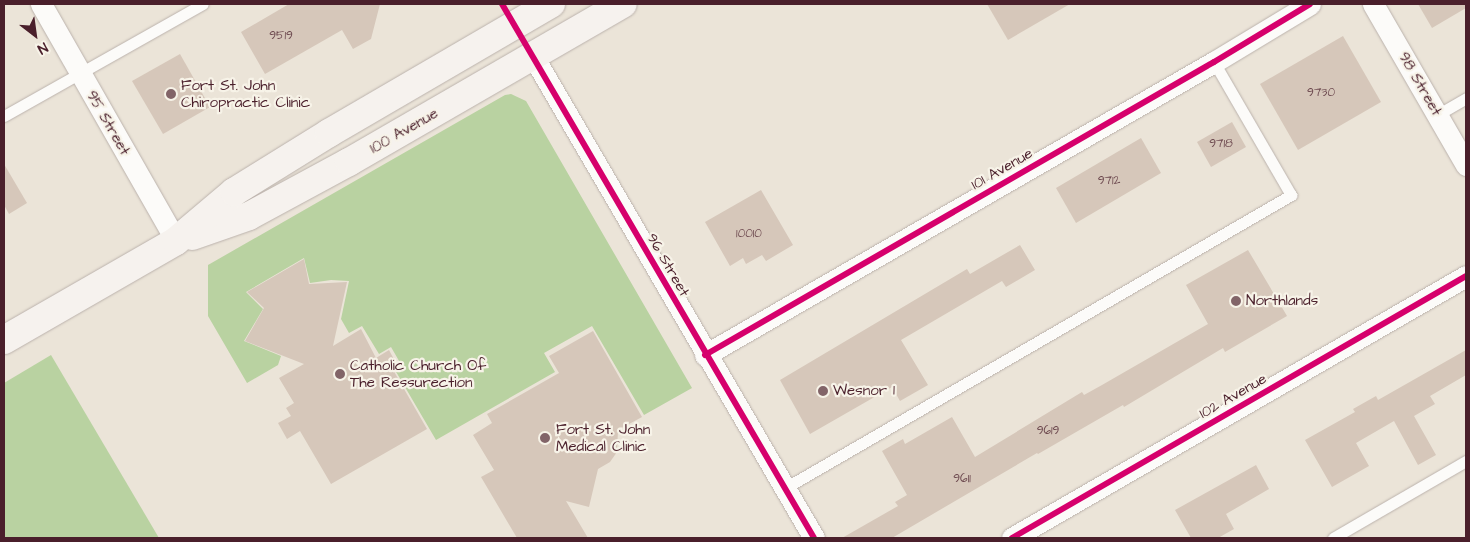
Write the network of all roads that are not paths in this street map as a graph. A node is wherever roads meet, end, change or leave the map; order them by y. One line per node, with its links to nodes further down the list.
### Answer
1 (41, 4): 10 (street, 95 Street)
2 (203, 4): 10 (lane)
3 (551, 4): 7 (main road, 100 Avenue)
4 (623, 4): 8 (main road, 100 Avenue)
5 (1310, 4): 9 (street, 101 Avenue)
6 (1373, 4): 12 (street, 98 Street)
7 (508, 14): 8 (main road, 96 Street); 15 (main road, 100 Avenue)
8 (533, 56): 15 (main road, 100 Avenue); 18 (street, 96 Street)
9 (1214, 62): 18 (street, 101 Avenue); 20 (lane)
10 (79, 74): 13 (lane); 15 (street, 95 Street)
11 (1466, 98): 12 (lane)
12 (1437, 115): 14 (street, 98 Street)
13 (4, 116)
14 (1466, 165)
15 (176, 241): 17 (main road, 100 Avenue)
16 (1466, 276): 22 (street, 102 Avenue)
17 (4, 340)
18 (705, 354): 20 (street, 96 Street)
19 (1466, 461): 23 (lane)
20 (785, 488): 21 (street, 96 Street)
21 (814, 538)
22 (1012, 538)
23 (1332, 538)

